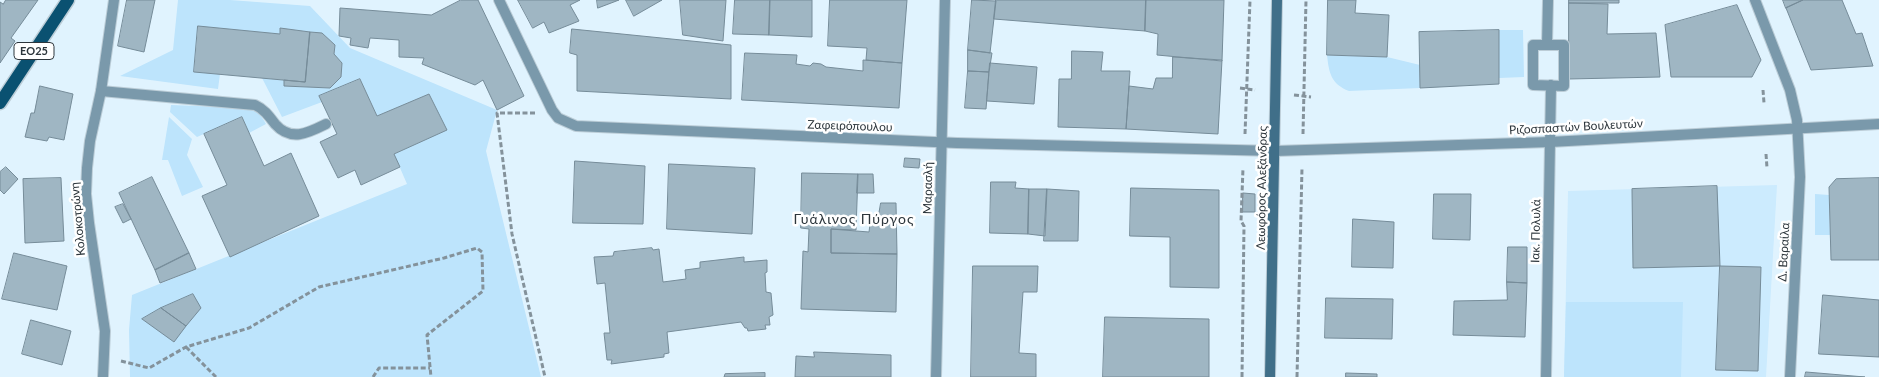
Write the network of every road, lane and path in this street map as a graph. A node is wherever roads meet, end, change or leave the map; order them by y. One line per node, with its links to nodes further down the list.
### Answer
1 (68, 0): 20 (main road, ΕΟ25)
2 (114, 0): 16 (street, Κολοκοτρώνη)
3 (499, 0): 26 (street, Ζαφειρόπουλου)
4 (945, 0): 26 (street, Μαρασλή)
5 (1250, 0): 13 (path)
6 (1278, 0): 30 (main road, Λεωφόρος Αλεξάνδρας)
7 (1306, 0): 18 (path)
8 (1548, 0): 10 (street)
9 (1755, 0): 25 (street, Δ. Βαραίλα)
10 (1547, 45): 11 (street); 11 (street)
11 (1551, 85): 27 (street, Ιακ. Πολυλά)
12 (1240, 88): 13 (path)
13 (1247, 89): 14 (path); 28 (path)
14 (1254, 90)
15 (1763, 90): 21 (path)
16 (101, 91): 23 (street); 34 (street, Κολοκοτρώνη)
17 (1294, 95): 18 (path)
18 (1303, 96): 19 (path); 29 (path)
19 (1311, 96)
20 (0, 103)
21 (1764, 103)
22 (528, 114): 40 (path)
23 (326, 124)
24 (1879, 124): 25 (street, Ριζοσπαστών Βουλευτών)
25 (1798, 128): 27 (street, Ριζοσπαστών Βουλευτών); 46 (street, Δ. Βαραίλα)
26 (941, 142): 28 (street, Ζαφειρόπουλου); 41 (street, Μαρασλή)
27 (1550, 142): 29 (street, Ριζοσπαστών Βουλευτών); 45 (street, Ιακ. Πολυλά)
28 (1244, 150): 30 (street, Ζαφειρόπουλου); 42 (path)
29 (1302, 150): 30 (street, Ριζοσπαστών Βουλευτών); 44 (path)
30 (1275, 151): 43 (main road, Λεωφόρος Αλεξάνδρας)
31 (1766, 154): 32 (path)
32 (1767, 168)
33 (186, 346): 34 (path); 35 (path); 37 (path)
34 (105, 357): 36 (street, Κολοκοτρώνη)
35 (430, 368): 38 (path); 39 (path)
36 (103, 377)
37 (216, 377)
38 (374, 377)
39 (431, 377)
40 (545, 377)
41 (936, 377)
42 (1242, 377)
43 (1270, 377)
44 (1297, 377)
45 (1546, 377)
46 (1790, 377)

